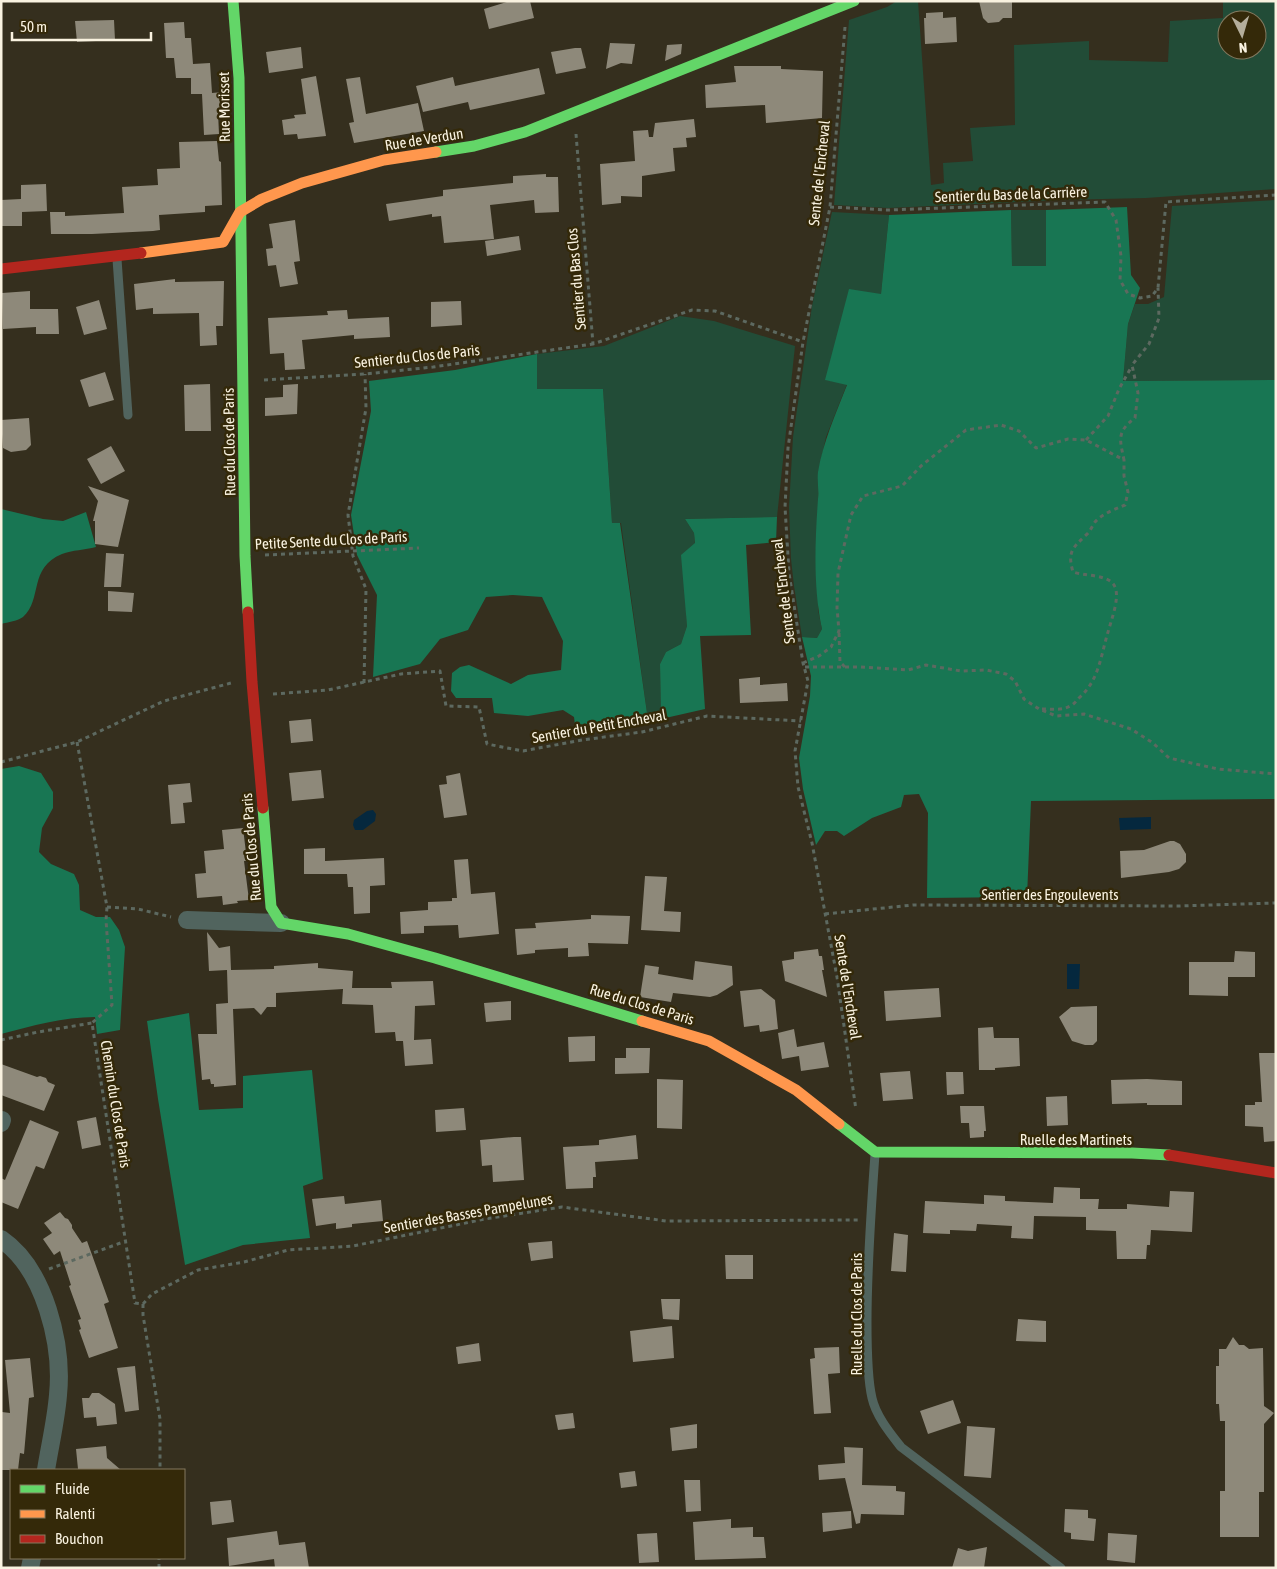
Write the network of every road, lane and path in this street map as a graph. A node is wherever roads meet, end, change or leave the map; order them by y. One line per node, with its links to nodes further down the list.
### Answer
1 (233, 1): 7 (street, Rue Morisset)
2 (854, 1): 3 (street, Rue de Verdun)
3 (842, 7): 4 (street, Rue de Verdun); 6 (path, Sente de l'Encheval)
4 (574, 113): 7 (street, Rue de Verdun); 12 (path, Sentier du Bas Clos)
5 (1276, 195): 10 (path)
6 (830, 207): 10 (path, Sentier du Bas de la Carrière); 11 (path, Sente de l'Encheval)
7 (240, 212): 8 (street, Rue de Verdun); 15 (street, Rue du Clos de Paris)
8 (117, 256): 9 (street, Rue de Verdun); 16 (lane)
9 (1, 269)
10 (1158, 288): 13 (path)
11 (803, 342): 12 (path, Sentier du Bas Clos); 23 (path, Sente de l'Encheval)
12 (593, 344): 14 (path, Sentier du Clos de Paris)
13 (1132, 365): 17 (path); 18 (path)
14 (365, 374): 15 (path, Sentier du Clos de Paris); 20 (path)
15 (243, 381): 21 (street, Rue du Clos de Paris)
16 (128, 415)
17 (1086, 440): 18 (path); 22 (path)
18 (1124, 460): 29 (path)
19 (419, 548): 20 (path, Petite Sente du Clos de Paris)
20 (352, 550): 21 (path, Petite Sente du Clos de Paris); 27 (path)
21 (245, 556): 26 (street, Rue du Clos de Paris)
22 (839, 631): 23 (path); 25 (path)
23 (803, 662): 24 (path, Sente de l'Encheval)
24 (805, 667): 25 (path); 30 (path, Sente de l'Encheval)
25 (845, 667): 29 (path)
26 (252, 682): 28 (street, Rue du Clos de Paris); 31 (path)
27 (364, 684): 28 (path, Sentier du Petit Encheval); 30 (path, Sentier du Petit Encheval)
28 (254, 695): 38 (street, Rue du Clos de Paris)
29 (1039, 709): 33 (path)
30 (801, 721): 36 (path, Sente de l'Encheval)
31 (77, 742): 32 (path); 35 (path, Chemin du Clos de Paris)
32 (1, 762)
33 (1276, 774)
34 (1276, 904): 36 (path, Sentier des Engoulevents)
35 (107, 907): 37 (path); 39 (path, Chemin du Clos de Paris)
36 (825, 914): 41 (path, Sente de l'Encheval)
37 (186, 920): 38 (street)
38 (281, 923): 41 (street, Rue du Clos de Paris)
39 (92, 1024): 40 (path); 46 (path, Chemin du Clos de Paris)
40 (1, 1040)
41 (860, 1140): 42 (street, Rue du Clos de Paris)
42 (875, 1152): 43 (street, Ruelle des Martinets); 44 (lane, Ruelle du Clos de Paris)
43 (1276, 1173)
44 (870, 1220): 48 (path, Sentier des Basses Pampelunes); 51 (lane, Ruelle du Clos de Paris)
45 (1, 1239): 47 (street)
46 (126, 1241): 47 (path); 48 (path, Chemin du Clos de Paris)
47 (32, 1275): 49 (street)
48 (143, 1304): 50 (path, Chemin du Clos de Paris)
49 (46, 1469)
50 (160, 1469)
51 (1060, 1568)

